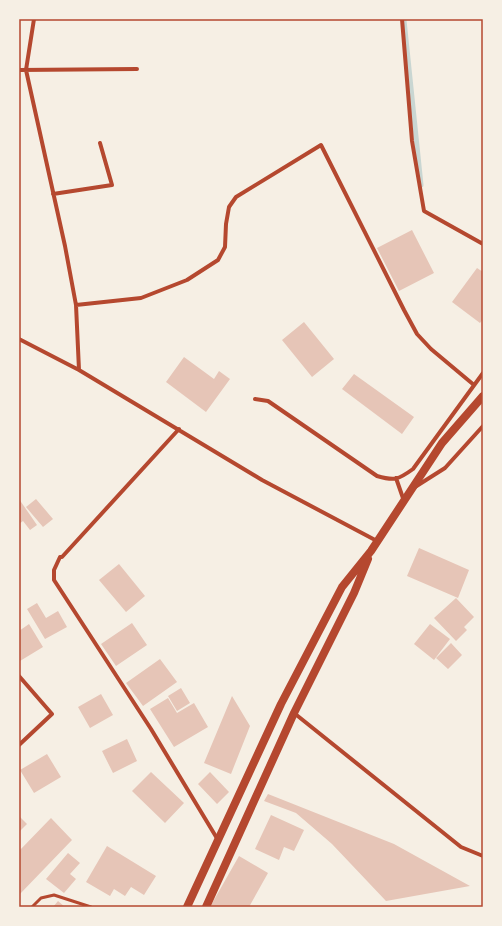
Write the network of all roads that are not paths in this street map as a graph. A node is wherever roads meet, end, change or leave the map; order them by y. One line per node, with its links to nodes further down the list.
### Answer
1 (34, 19): 5 (street)
2 (402, 19): 8 (street)
3 (137, 69): 5 (street)
4 (19, 70): 5 (street)
5 (26, 70): 7 (street)
6 (100, 143): 7 (street)
7 (54, 194): 9 (street)
8 (483, 244)
9 (76, 305): 11 (street); 13 (street)
10 (19, 339): 11 (street)
11 (79, 370): 17 (street)
12 (483, 373): 13 (street)
13 (474, 385): 18 (street)
14 (483, 396): 19 (main road)
15 (255, 399): 18 (street)
16 (483, 426): 19 (street)
17 (179, 429): 21 (street); 26 (street)
18 (396, 478): 20 (street)
19 (411, 489): 20 (main road)
20 (404, 501): 21 (main road)
21 (377, 541): 22 (main road)
22 (371, 550): 24 (main road); 26 (main road)
23 (19, 676): 25 (street)
24 (294, 713): 27 (street); 31 (main road)
25 (19, 745)
26 (218, 840): 30 (main road)
27 (483, 856)
28 (32, 907): 29 (lane)
29 (91, 907)
30 (187, 907)
31 (206, 907)

